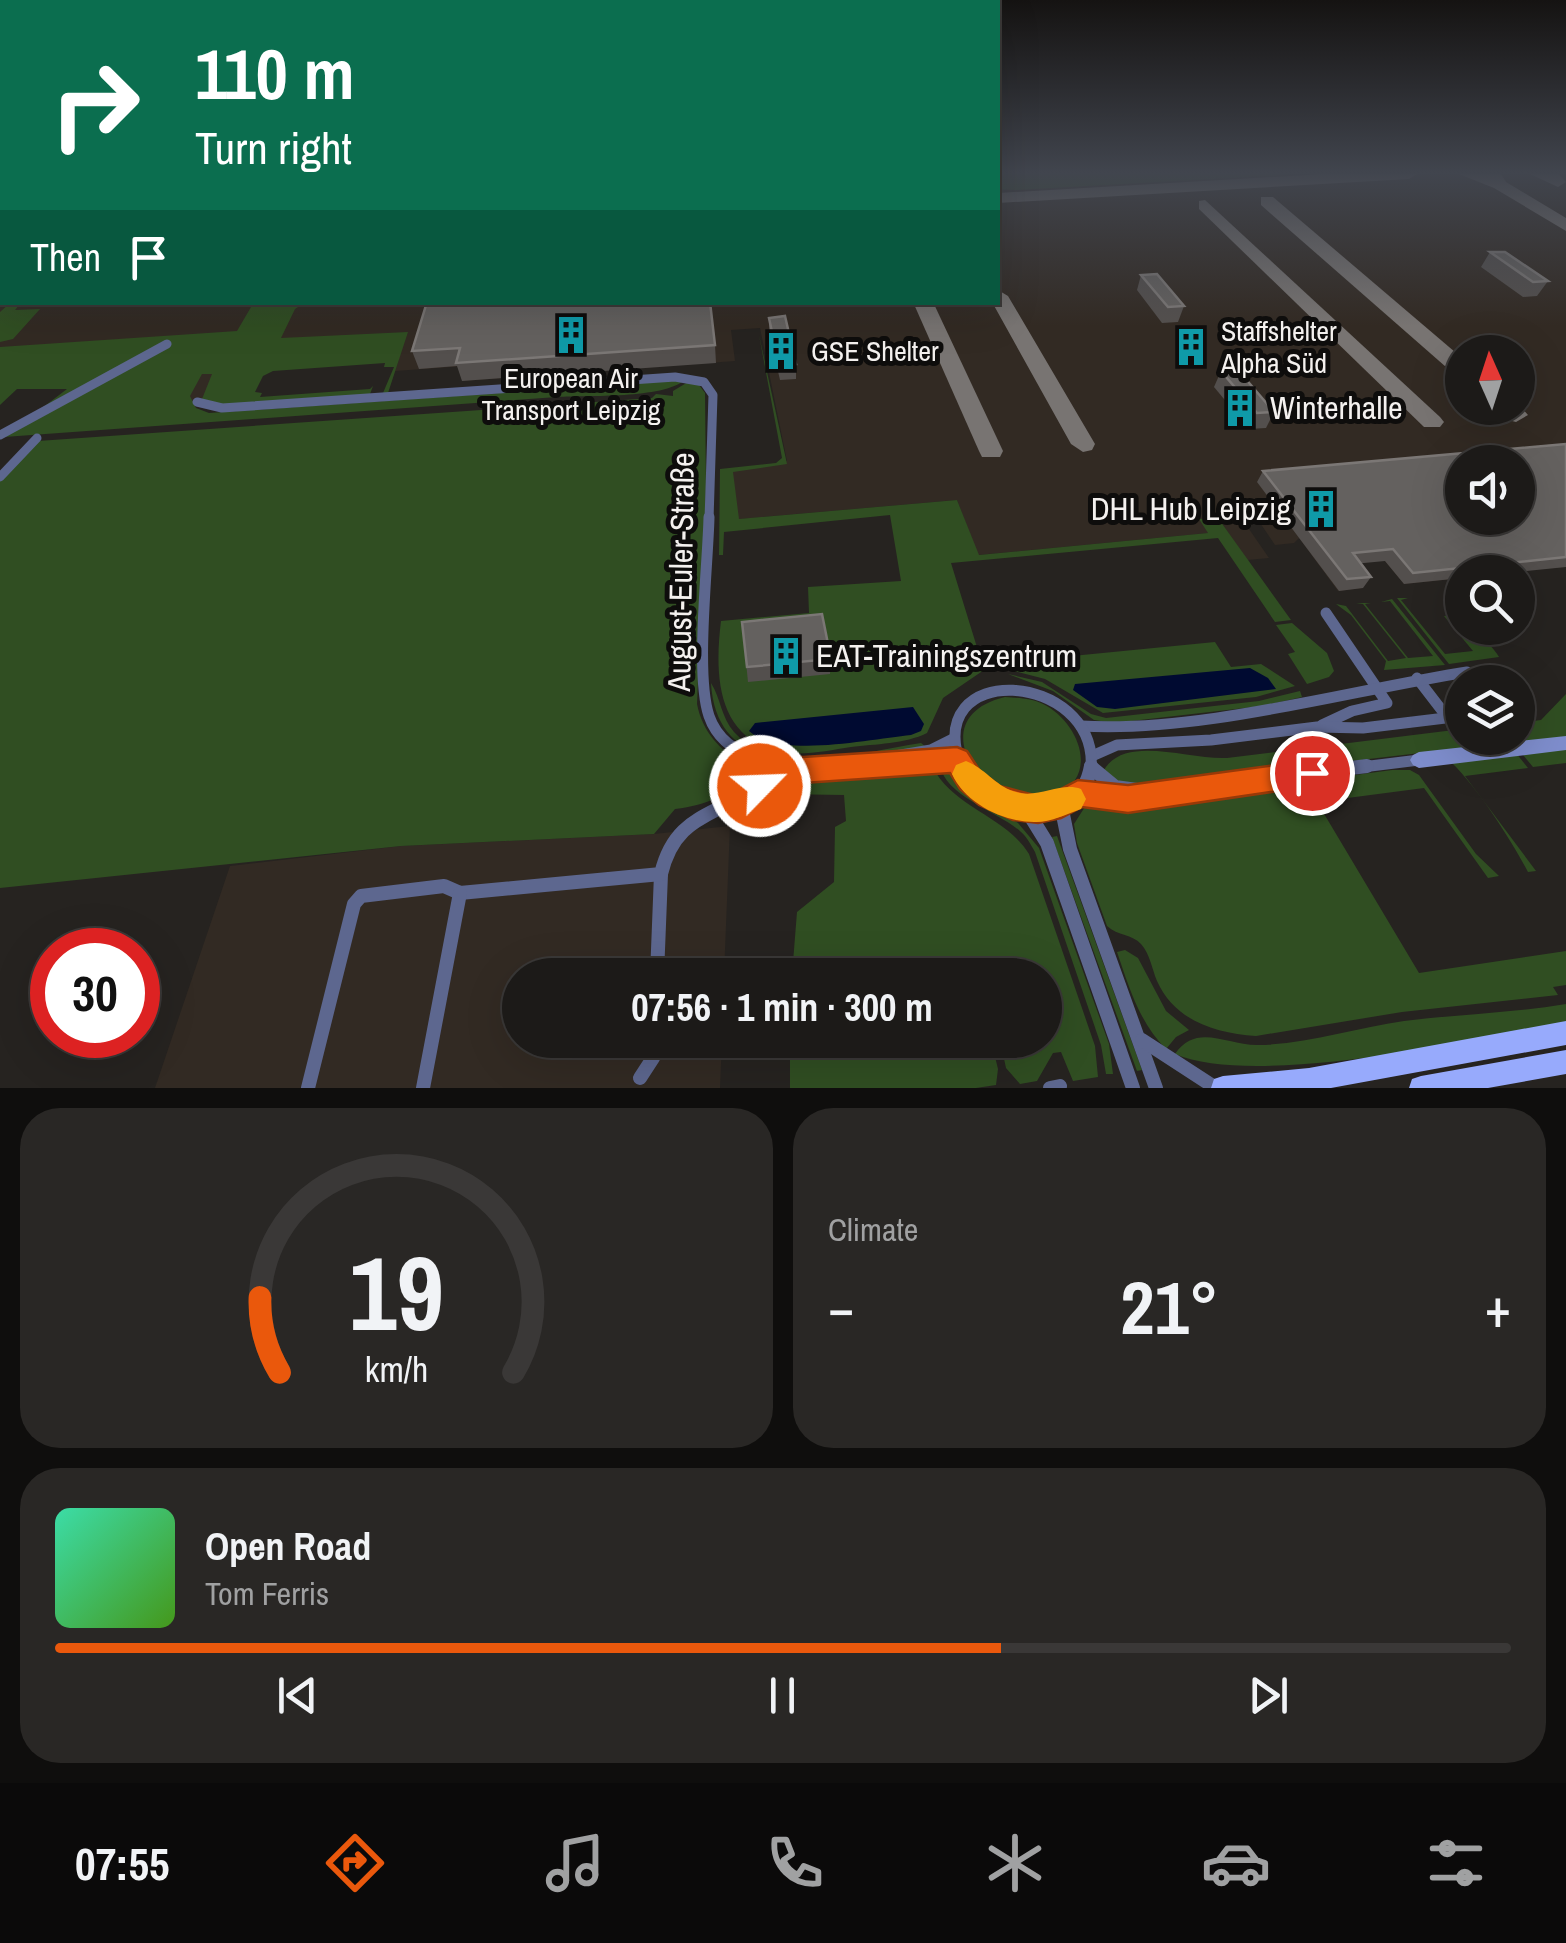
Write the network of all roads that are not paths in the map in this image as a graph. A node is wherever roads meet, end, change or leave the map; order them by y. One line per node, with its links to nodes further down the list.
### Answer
1 (167, 344): 3 (street)
2 (197, 402): 19 (street, August-Euler-Straße)
3 (0, 435)
4 (37, 438): 5 (street)
5 (0, 476)
6 (1326, 613): 9 (street)
7 (1445, 675): 8 (street)
8 (1417, 678): 9 (street); 10 (street)
9 (1379, 686): 12 (street); 13 (street)
10 (1445, 714)
11 (1445, 717): 13 (street)
12 (1081, 726): 14 (street); 18 (street)
13 (1317, 727): 18 (street)
14 (952, 740): 16 (street); 20 (street, August-Euler-Straße)
15 (1566, 743): 17 (street)
16 (957, 760): 20 (street, August-Euler-Straße); 24 (street)
17 (1420, 760): 21 (street)
18 (1092, 762): 21 (street); 22 (street)
19 (770, 767): 20 (street, August-Euler-Straße); 25 (street)
20 (828, 768)
21 (1160, 792): 22 (street)
22 (1078, 793): 23 (street)
23 (1061, 805): 24 (street); 29 (street)
24 (1026, 808): 35 (street)
25 (661, 874): 26 (street); 27 (street)
26 (460, 893): 33 (street); 34 (street)
27 (658, 958)
28 (1566, 1032): 37 (main road)
29 (1141, 1039): 36 (street); 37 (street)
30 (653, 1058): 32 (street)
31 (1566, 1062): 38 (main road)
32 (640, 1078)
33 (308, 1088)
34 (419, 1088)
35 (1133, 1088)
36 (1156, 1088)
37 (1219, 1088)
38 (1421, 1088)

